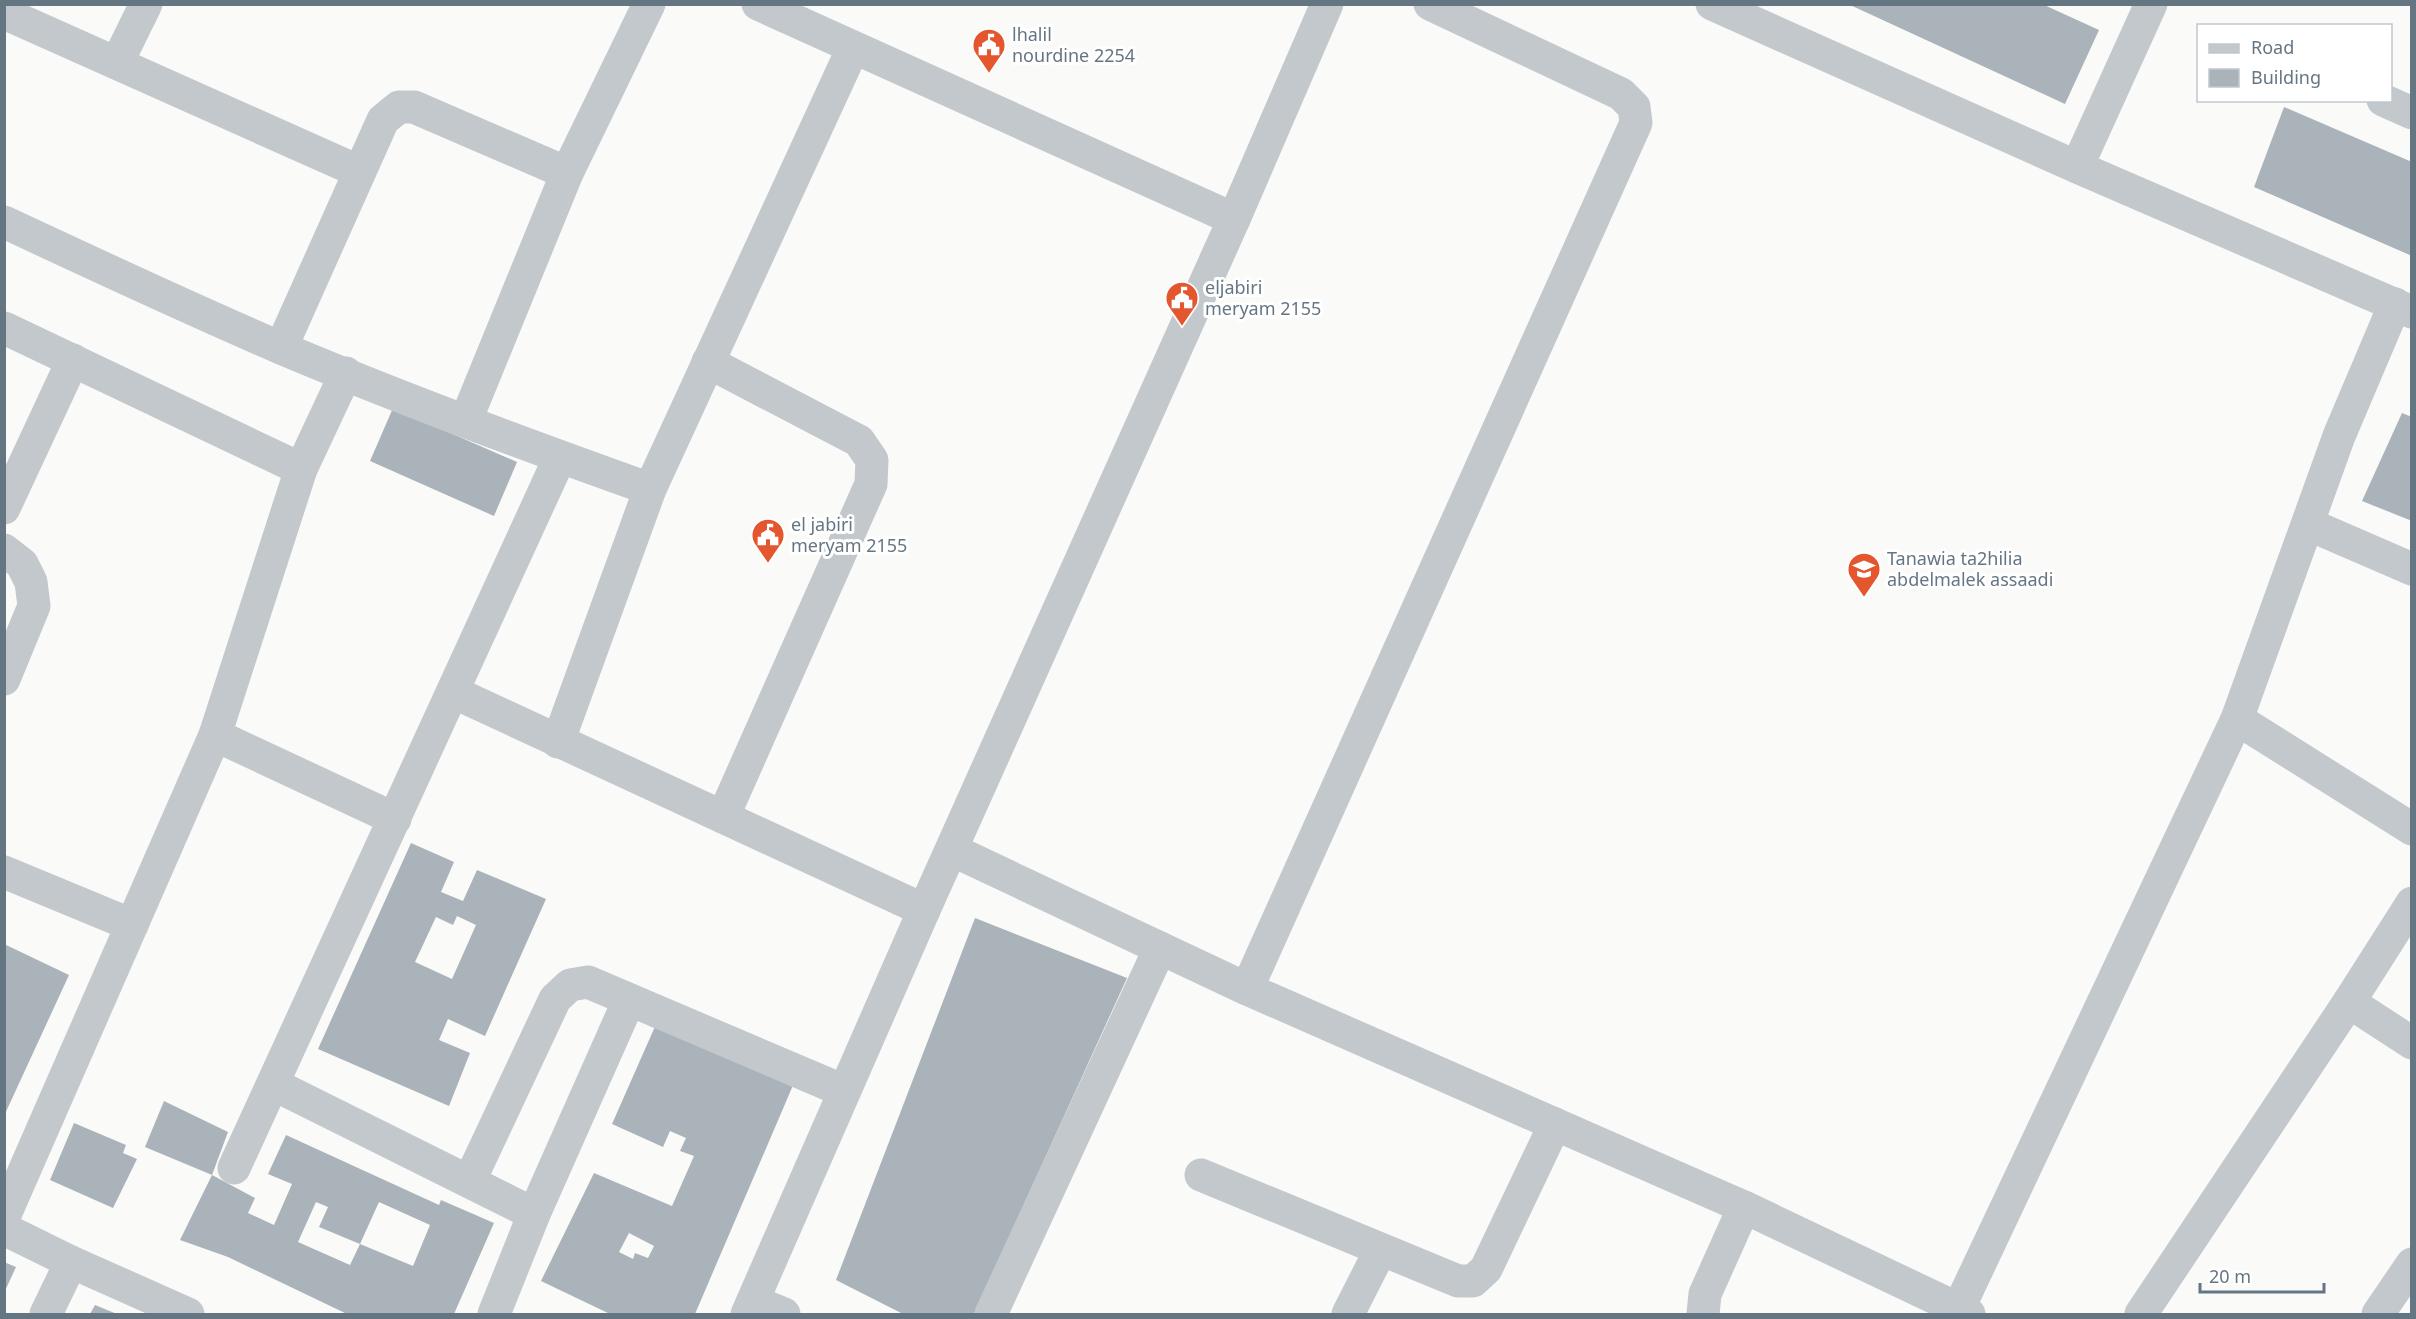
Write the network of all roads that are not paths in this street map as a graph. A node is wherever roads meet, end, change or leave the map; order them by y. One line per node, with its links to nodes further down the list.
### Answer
1 (146, 4): 10 (street)
2 (649, 4): 15 (street)
3 (758, 4): 9 (street)
4 (1327, 4): 16 (street)
5 (1430, 4): 46 (street)
6 (1712, 4): 13 (street)
7 (2151, 4): 13 (street)
8 (4, 13): 10 (street)
9 (853, 48): 16 (street); 22 (street)
10 (117, 63): 14 (street)
11 (2388, 102): 12 (street)
12 (2412, 114)
13 (2077, 167): 18 (street)
14 (358, 171): 15 (street); 20 (street)
15 (567, 173): 24 (street)
16 (1234, 219): 40 (street)
17 (4, 222): 20 (street)
18 (2403, 308): 29 (street)
19 (4, 328): 21 (street)
20 (281, 348): 23 (street)
21 (73, 360): 26 (street); 28 (street)
22 (708, 362): 27 (street); 37 (street)
23 (346, 374): 24 (street); 26 (street)
24 (466, 420): 25 (street)
25 (560, 457): 27 (street); 33 (street)
26 (301, 469): 35 (street)
27 (650, 489): 36 (street)
28 (4, 508)
29 (2308, 524): 31 (street); 34 (street)
30 (4, 550): 32 (street)
31 (2406, 562)
32 (4, 679)
33 (453, 692): 36 (street); 38 (street)
34 (2237, 719): 39 (street); 64 (street)
35 (215, 735): 38 (street); 44 (street)
36 (558, 742): 37 (street)
37 (723, 817): 43 (street)
38 (395, 819): 50 (street)
39 (2412, 829)
40 (952, 850): 43 (street); 45 (street)
41 (4, 872): 44 (street)
42 (2412, 903): 48 (street)
43 (924, 910): 51 (street)
44 (132, 926): 58 (street)
45 (1160, 948): 46 (street); 69 (street)
46 (1247, 989): 52 (street)
47 (629, 1000): 51 (street); 55 (street); 57 (street)
48 (2349, 1002): 49 (street); 72 (street)
49 (2412, 1043)
50 (273, 1084): 53 (street); 55 (street)
51 (844, 1091): 63 (street)
52 (1555, 1124): 56 (street); 60 (street)
53 (234, 1168)
54 (1201, 1175): 60 (street)
55 (470, 1180): 57 (street)
56 (1744, 1207): 64 (street); 71 (street)
57 (534, 1214): 67 (street)
58 (4, 1217)
59 (4, 1229): 61 (street)
60 (1380, 1251): 70 (street)
61 (71, 1262): 65 (street); 66 (street)
62 (2409, 1273): 73 (street)
63 (750, 1308): 68 (street)
64 (1961, 1312)
65 (46, 1314)
66 (188, 1314)
67 (494, 1314)
68 (784, 1314)
69 (991, 1314)
70 (1348, 1314)
71 (1703, 1314)
72 (2141, 1314)
73 (2378, 1314)

